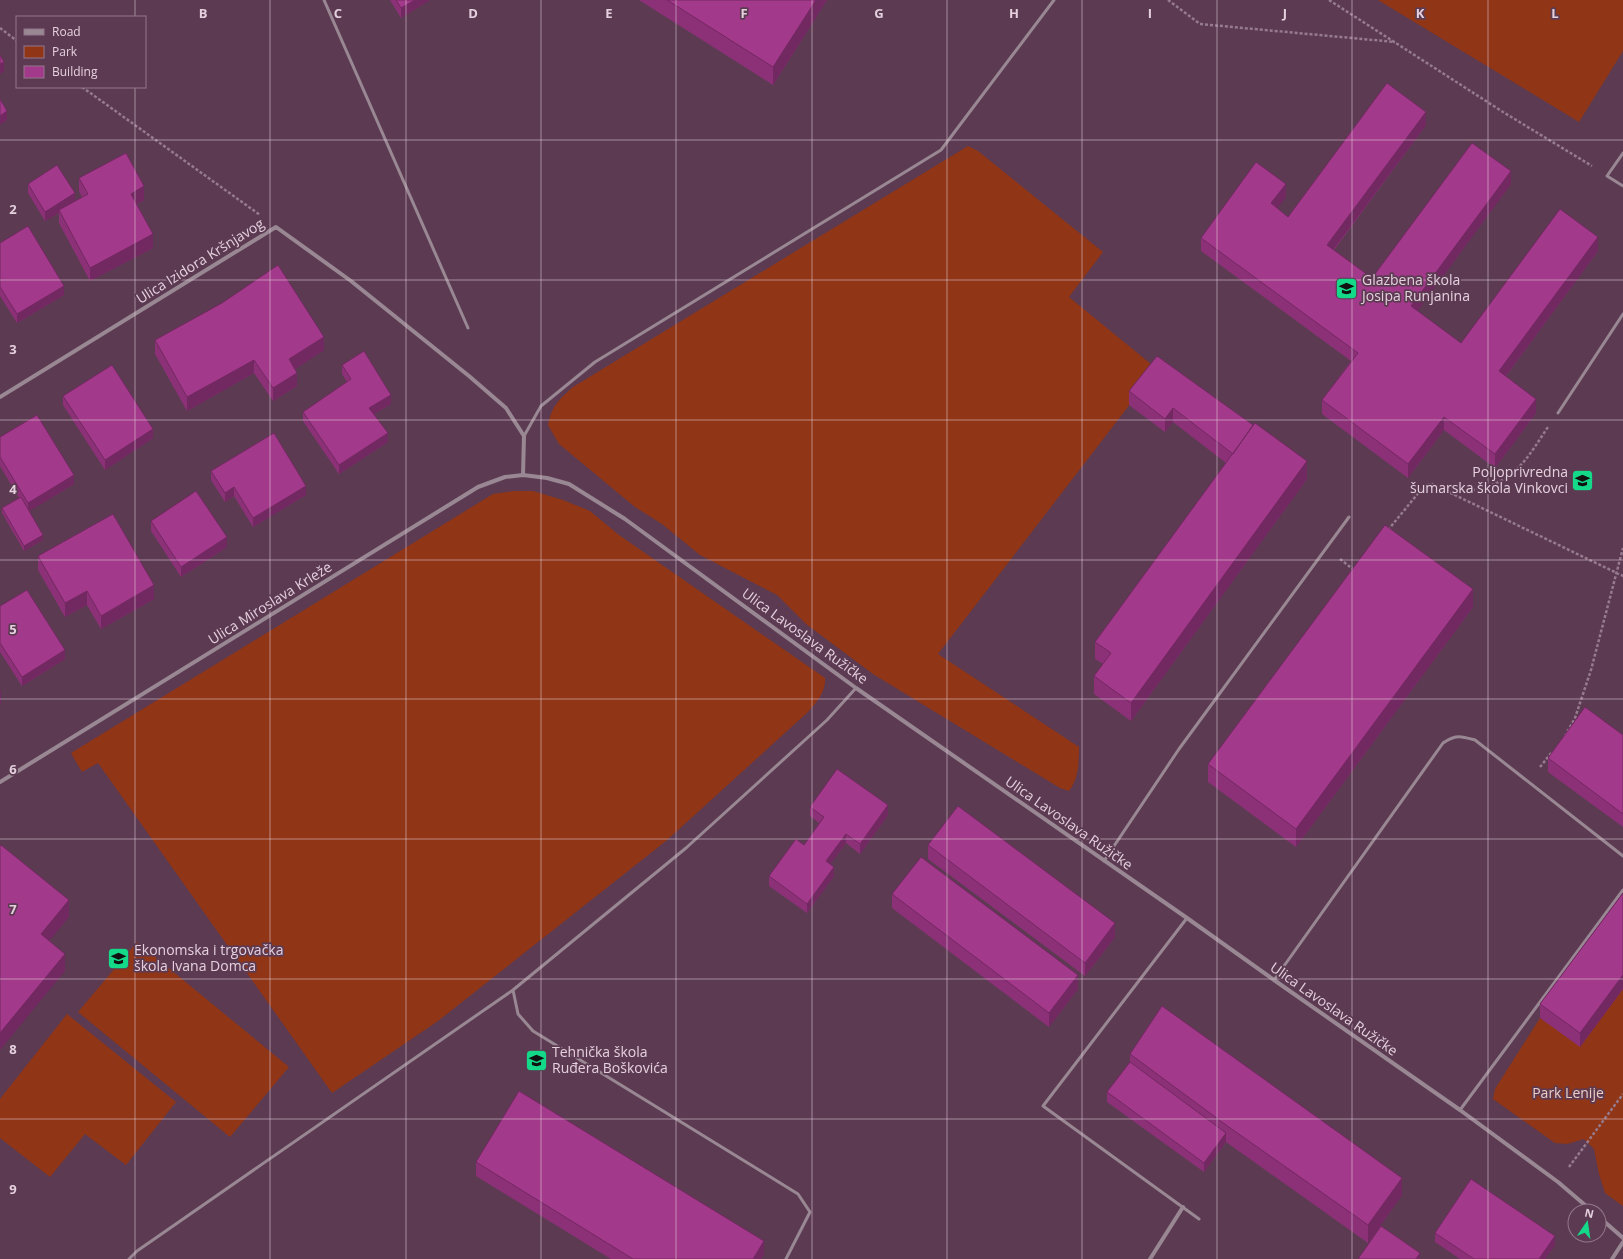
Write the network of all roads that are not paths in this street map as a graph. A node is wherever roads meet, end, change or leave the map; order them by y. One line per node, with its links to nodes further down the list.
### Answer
1 (324, 0): 6 (lane)
2 (1054, 0): 9 (lane)
3 (1623, 153): 4 (lane)
4 (1623, 186)
5 (1623, 314): 8 (lane)
6 (468, 328)
7 (0, 397): 9 (street, Ulica Izidora Kršnjavog)
8 (1558, 413)
9 (524, 436): 10 (street)
10 (523, 475): 12 (street, Ulica Lavoslava Ružičke); 13 (street, Ulica Miroslava Krleže)
11 (1349, 517): 15 (lane)
12 (856, 688): 15 (street, Ulica Lavoslava Ružičke); 19 (lane)
13 (0, 782)
14 (1623, 856): 18 (lane)
15 (1104, 861): 17 (street, Ulica Lavoslava Ružičke)
16 (1623, 890): 20 (lane)
17 (1187, 918): 18 (street, Ulica Lavoslava Ružičke); 22 (lane)
18 (1274, 980): 20 (street, Ulica Lavoslava Ružičke)
19 (513, 990): 27 (lane); 28 (lane)
20 (1460, 1110): 21 (street, Ulica Lavoslava Ružičke)
21 (1583, 1203)
22 (1183, 1207): 23 (lane); 29 (street)
23 (1199, 1218)
24 (1607, 1224): 25 (street)
25 (1623, 1238)
26 (1623, 1242): 30 (street)
27 (129, 1259)
28 (786, 1259)
29 (1150, 1259)
30 (1612, 1259)

